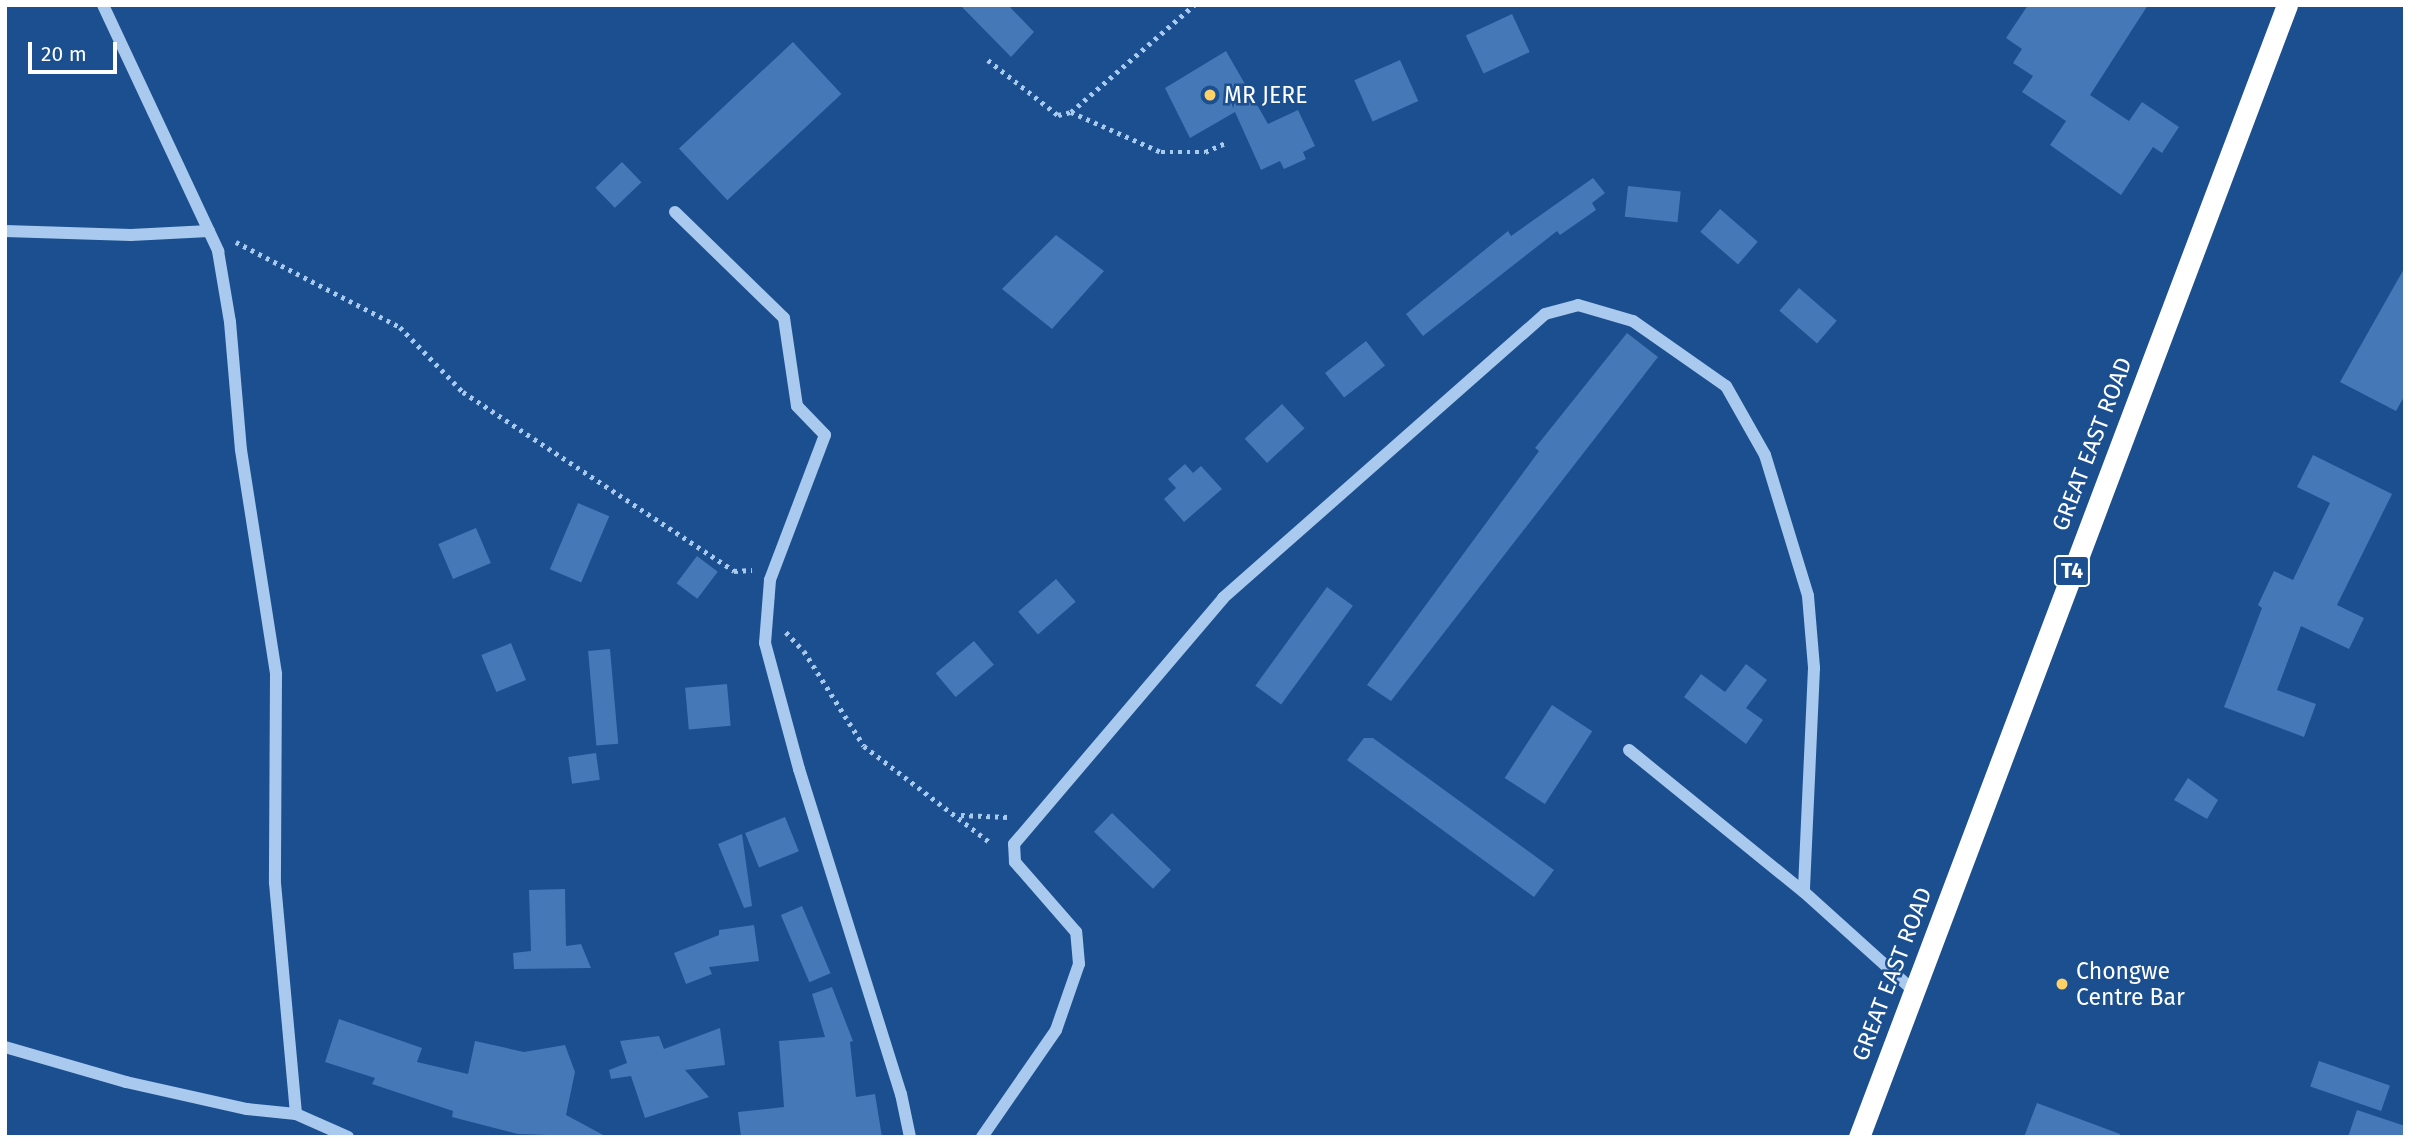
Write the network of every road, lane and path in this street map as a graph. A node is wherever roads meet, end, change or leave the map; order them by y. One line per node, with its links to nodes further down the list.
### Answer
1 (103, 5): 9 (street)
2 (1194, 5): 5 (path)
3 (2287, 5): 17 (highway, GREAT EAST ROAD / T4)
4 (988, 60): 5 (path)
5 (1071, 112): 6 (path)
6 (1227, 142)
7 (675, 212): 10 (street)
8 (5, 231): 9 (street)
9 (209, 231): 10 (path); 19 (street)
10 (774, 569): 11 (street)
11 (765, 643): 13 (path); 21 (street)
12 (1629, 750): 16 (street)
13 (958, 815): 14 (path); 15 (path)
14 (1033, 818): 15 (street); 16 (street)
15 (1014, 862): 22 (street)
16 (1804, 892): 17 (street)
17 (1913, 990): 23 (highway, GREAT EAST ROAD / T4)
18 (5, 1047): 19 (street)
19 (296, 1114): 20 (street)
20 (348, 1137)
21 (910, 1137)
22 (982, 1137)
23 (1858, 1137)

